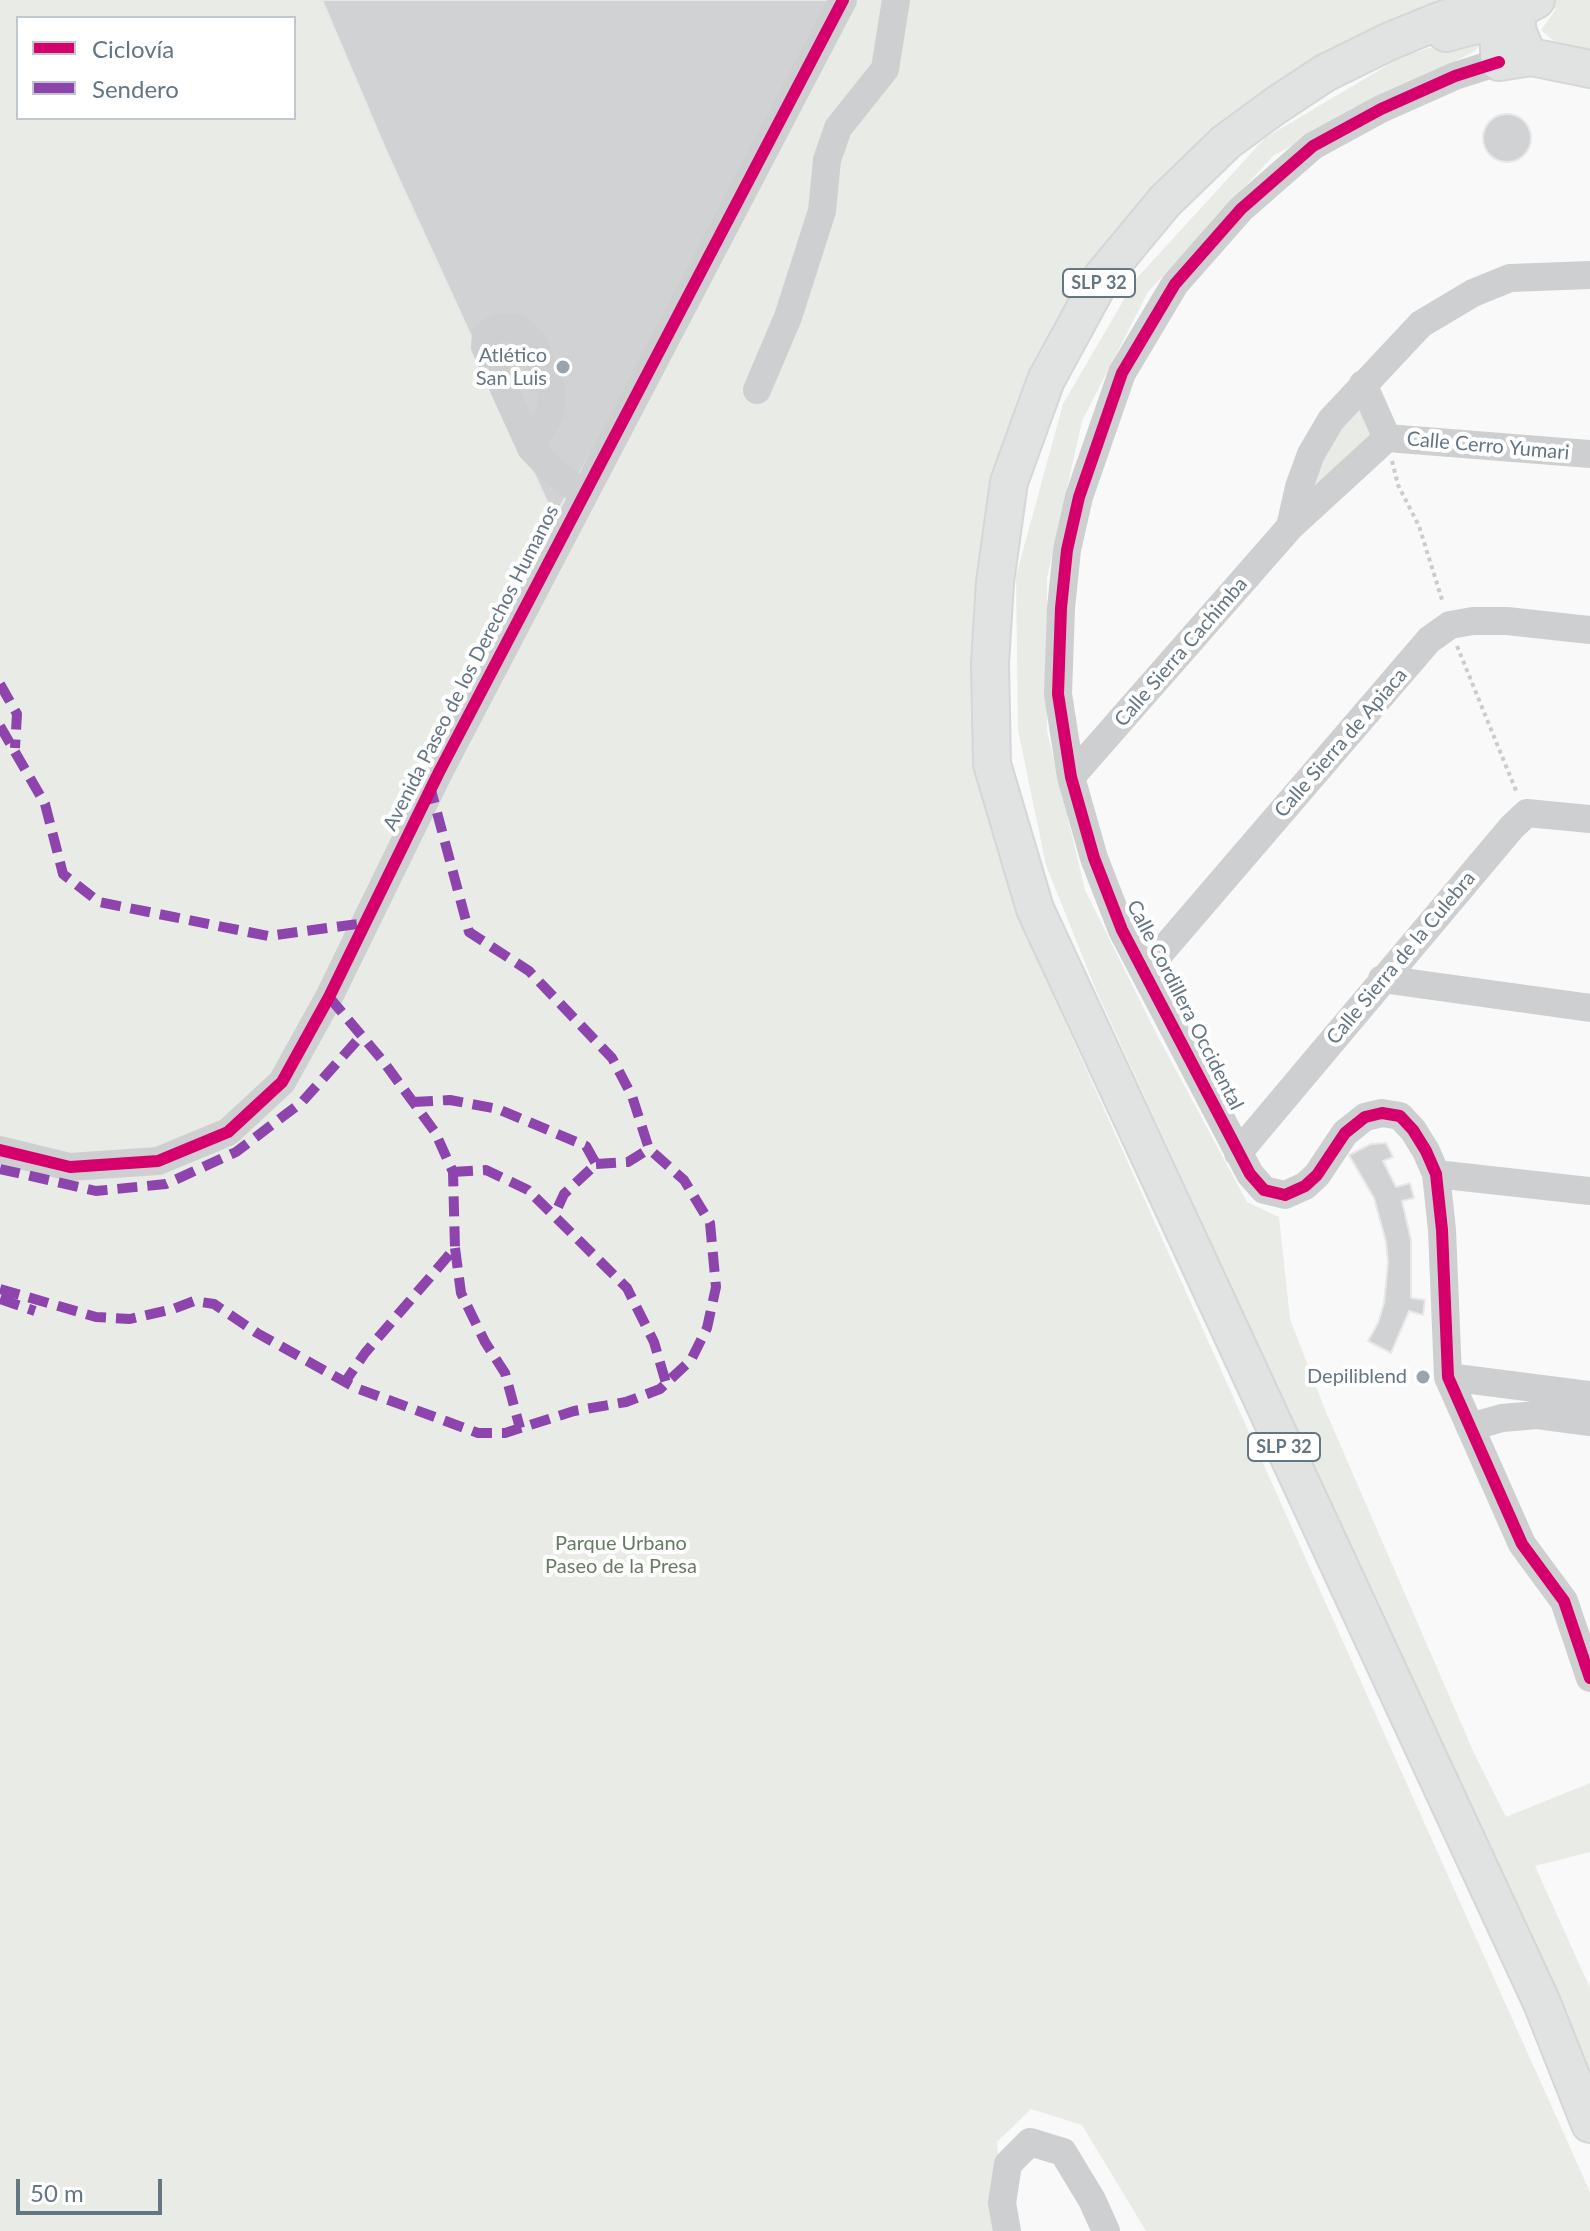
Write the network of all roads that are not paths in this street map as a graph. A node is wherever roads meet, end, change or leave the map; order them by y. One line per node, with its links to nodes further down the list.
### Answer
1 (843, 0): 14 (street, Avenida Paseo de los Derechos Humanos)
2 (896, 0): 10 (street)
3 (1502, 0): 5 (main road, SLP 32)
4 (1536, 0): 6 (main road)
5 (1390, 41): 6 (main road); 34 (main road, SLP 32)
6 (1515, 59): 7 (main road, Calle Cordillera Occidental); 17 (street, Calle Cordillera Occidental)
7 (1590, 69)
8 (1590, 275): 9 (street, Calle Sierra Cachimba)
9 (1363, 384): 11 (street); 15 (street, Calle Sierra Cachimba)
10 (757, 390)
11 (1387, 438): 13 (street, Calle Cerro Yumari); 15 (street, Calle Sierra Cachimba)
12 (531, 448): 14 (street)
13 (1590, 454)
14 (583, 494): 22 (street, Avenida Paseo de los Derechos Humanos)
15 (1290, 527): 17 (street, Calle Sierra Cachimba)
16 (1590, 630): 19 (street, Calle Sierra de Apiaca)
17 (1071, 777): 19 (street, Calle Cordillera Occidental)
18 (1590, 819): 20 (street, Calle Sierra de la Culebra)
19 (1144, 972): 23 (street, Calle Cordillera Occidental)
20 (1382, 979): 21 (street); 23 (street, Calle Sierra de la Culebra)
21 (1590, 1008)
22 (0, 1150)
23 (1238, 1153): 24 (street, Calle Cordillera Occidental)
24 (1436, 1174): 25 (street); 26 (street, Calle Cordillera Occidental)
25 (1590, 1191)
26 (1448, 1377): 27 (street); 31 (street)
27 (1512, 1385): 28 (street); 29 (street)
28 (1590, 1395)
29 (1518, 1417): 30 (street); 31 (street)
30 (1590, 1422)
31 (1470, 1427): 32 (street)
32 (1577, 1604): 33 (street)
33 (1590, 1678)
34 (1590, 2124)
35 (1007, 2231): 36 (street)
36 (1106, 2231)

